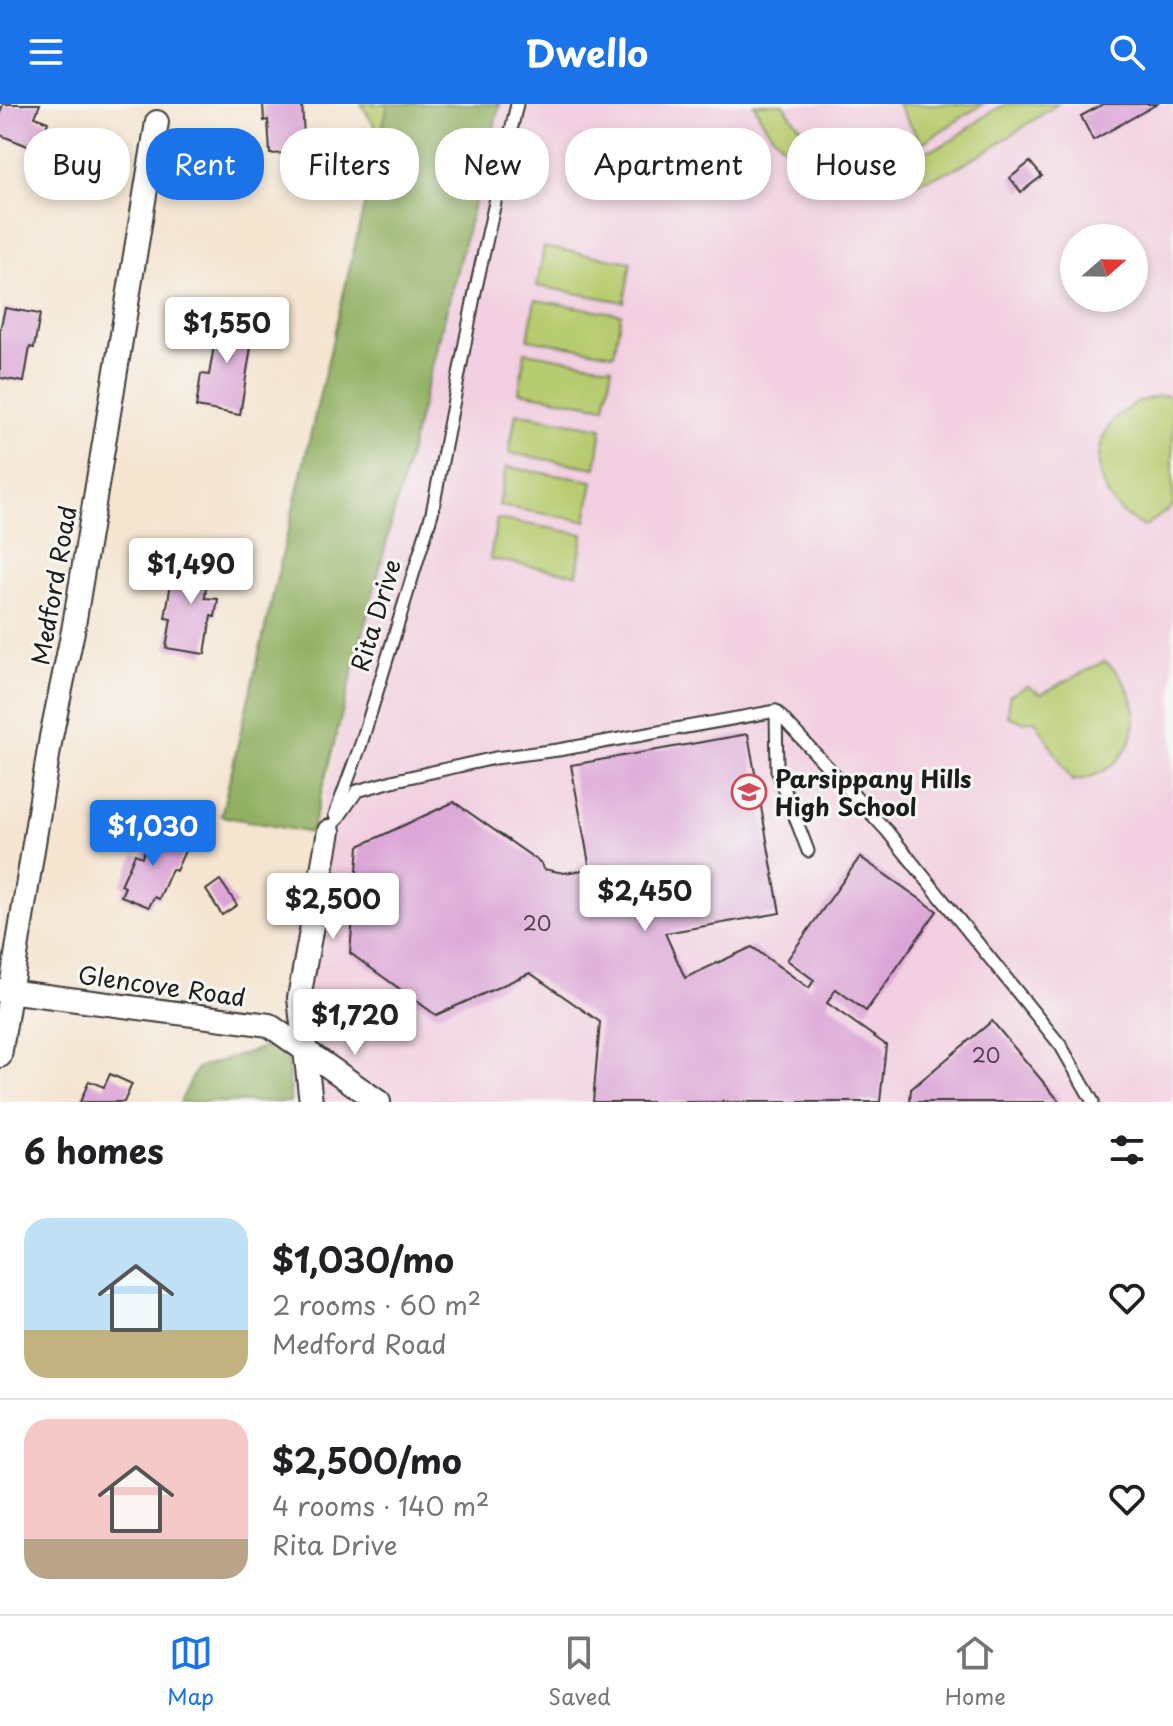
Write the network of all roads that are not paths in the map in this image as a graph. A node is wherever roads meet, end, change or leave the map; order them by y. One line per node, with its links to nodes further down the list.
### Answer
1 (517, 104): 4 (lane, Rita Drive)
2 (157, 122): 6 (street, Medford Road)
3 (776, 711): 4 (lane); 5 (lane); 11 (lane)
4 (329, 831): 7 (street, Rita Drive)
5 (808, 851)
6 (6, 990): 7 (street, Glencove Road); 8 (street, Medford Road)
7 (305, 1050): 9 (street); 10 (street)
8 (0, 1056)
9 (311, 1102)
10 (379, 1102)
11 (1093, 1102)

